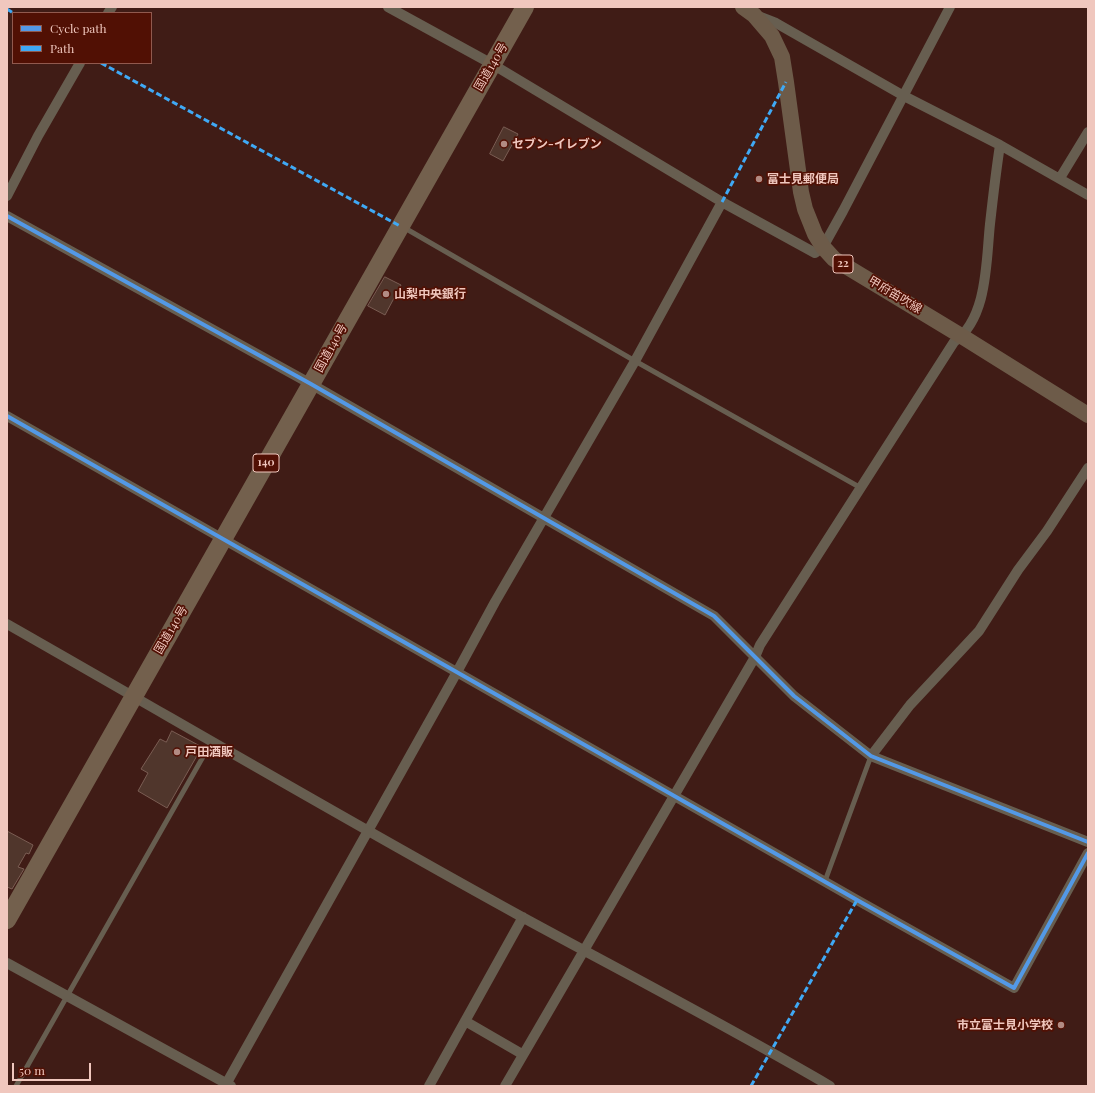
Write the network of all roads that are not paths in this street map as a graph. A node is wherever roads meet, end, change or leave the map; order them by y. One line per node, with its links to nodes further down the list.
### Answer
1 (388, 7): 6 (street)
2 (525, 7): 6 (highway, 国道140号 / 140)
3 (950, 7): 7 (street)
4 (749, 11): 7 (street); 16 (main road, 甲府笛吹線 / 22)
5 (79, 64): 12 (street)
6 (492, 64): 13 (street); 15 (highway, 国道140号 / 140)
7 (904, 96): 9 (street); 16 (street)
8 (1088, 132): 10 (street)
9 (1000, 145): 10 (street); 17 (street)
10 (1060, 178): 11 (street)
11 (1088, 195)
12 (7, 196)
13 (722, 202): 16 (street); 18 (street)
14 (7, 216): 19 (street)
15 (400, 226): 18 (lane); 19 (highway, 国道140号 / 140)
16 (823, 247): 17 (main road, 甲府笛吹線 / 22)
17 (962, 336): 20 (main road, 甲府笛吹線 / 22); 23 (street)
18 (635, 361): 23 (lane); 24 (street)
19 (311, 384): 24 (street); 25 (highway, 国道140号 / 140)
20 (1088, 415)
21 (7, 416): 25 (street)
22 (1088, 468): 31 (street)
23 (861, 488): 27 (street)
24 (544, 518): 27 (street); 28 (street)
25 (223, 540): 28 (street); 29 (highway, 国道140号 / 140)
26 (7, 624): 29 (street)
27 (755, 657): 31 (street); 32 (street)
28 (457, 672): 32 (street); 33 (street)
29 (134, 696): 30 (street); 38 (highway, 国道140号 / 140)
30 (212, 741): 33 (street); 41 (lane)
31 (871, 756): 34 (street); 36 (lane)
32 (675, 796): 36 (street); 39 (street)
33 (367, 830): 37 (street); 44 (street)
34 (1088, 842)
35 (1088, 853): 36 (street)
36 (825, 881)
37 (523, 918): 39 (street); 42 (street)
38 (7, 920)
39 (584, 950): 43 (street); 48 (street)
40 (7, 962): 41 (street)
41 (67, 996): 44 (street); 45 (lane)
42 (465, 1022): 43 (street); 46 (street)
43 (522, 1054): 47 (street)
44 (227, 1085)
45 (16, 1086)
46 (429, 1086)
47 (505, 1086)
48 (830, 1086)

